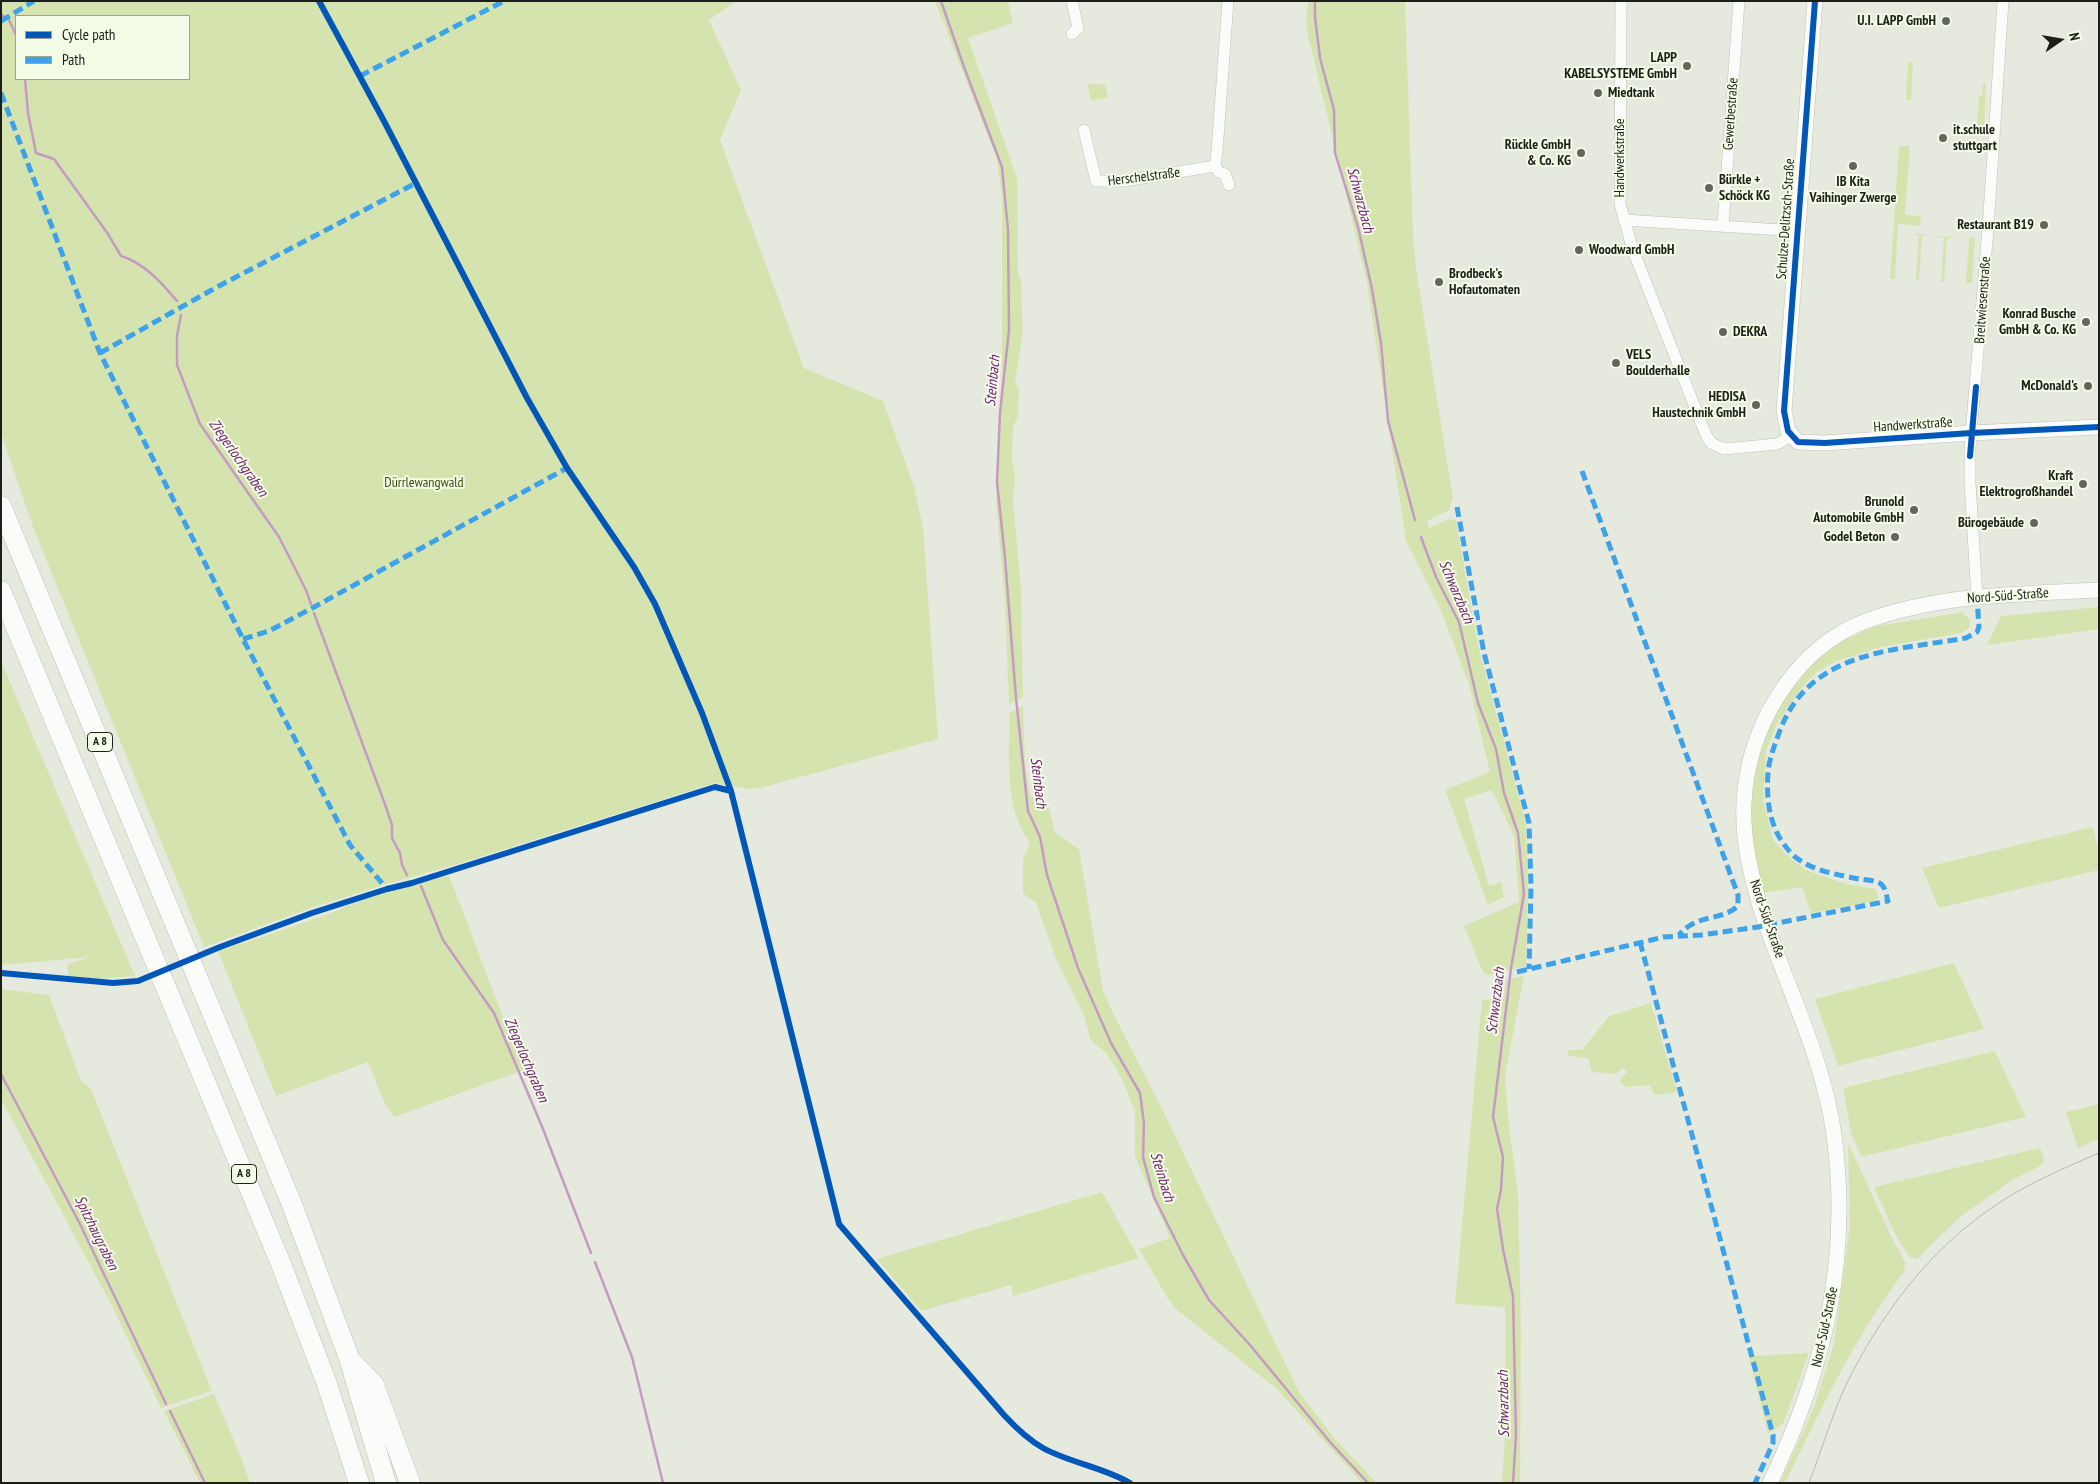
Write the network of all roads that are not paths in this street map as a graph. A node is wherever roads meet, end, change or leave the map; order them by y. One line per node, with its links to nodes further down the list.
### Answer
1 (1072, 1): 7 (street)
2 (1228, 1): 9 (street)
3 (1621, 1): 11 (street, Handwerkstraße)
4 (1739, 1): 12 (street, Gewerbestraße)
5 (1815, 1): 13 (main road, Schulze-Delitzsch-Straße)
6 (2003, 1): 15 (street, Breitwiesenstraße)
7 (1072, 34)
8 (1084, 130): 9 (street, Herschelstraße)
9 (1215, 166): 10 (street)
10 (1229, 185)
11 (1624, 220): 12 (street); 16 (street, Handwerkstraße)
12 (1723, 226): 13 (street)
13 (1798, 231): 16 (main road, Schulze-Delitzsch-Straße)
14 (2099, 427): 15 (main road, Handwerkstraße)
15 (1971, 433): 16 (main road, Handwerkstraße); 20 (street, Breitwiesenstraße)
16 (1791, 436)
17 (1, 506): 21 (highway, A 8)
18 (2099, 590): 20 (main road, Nord-Süd-Straße)
19 (1, 591): 23 (highway, A 8)
20 (1977, 598): 22 (main road, Nord-Süd-Straße)
21 (349, 1358): 24 (highway, A 8); 25 (highway, A 8)
22 (1781, 1460): 26 (main road); 27 (main road, Nord-Süd-Straße)
23 (359, 1483)
24 (386, 1483)
25 (410, 1483)
26 (1763, 1483)
27 (1770, 1483)

